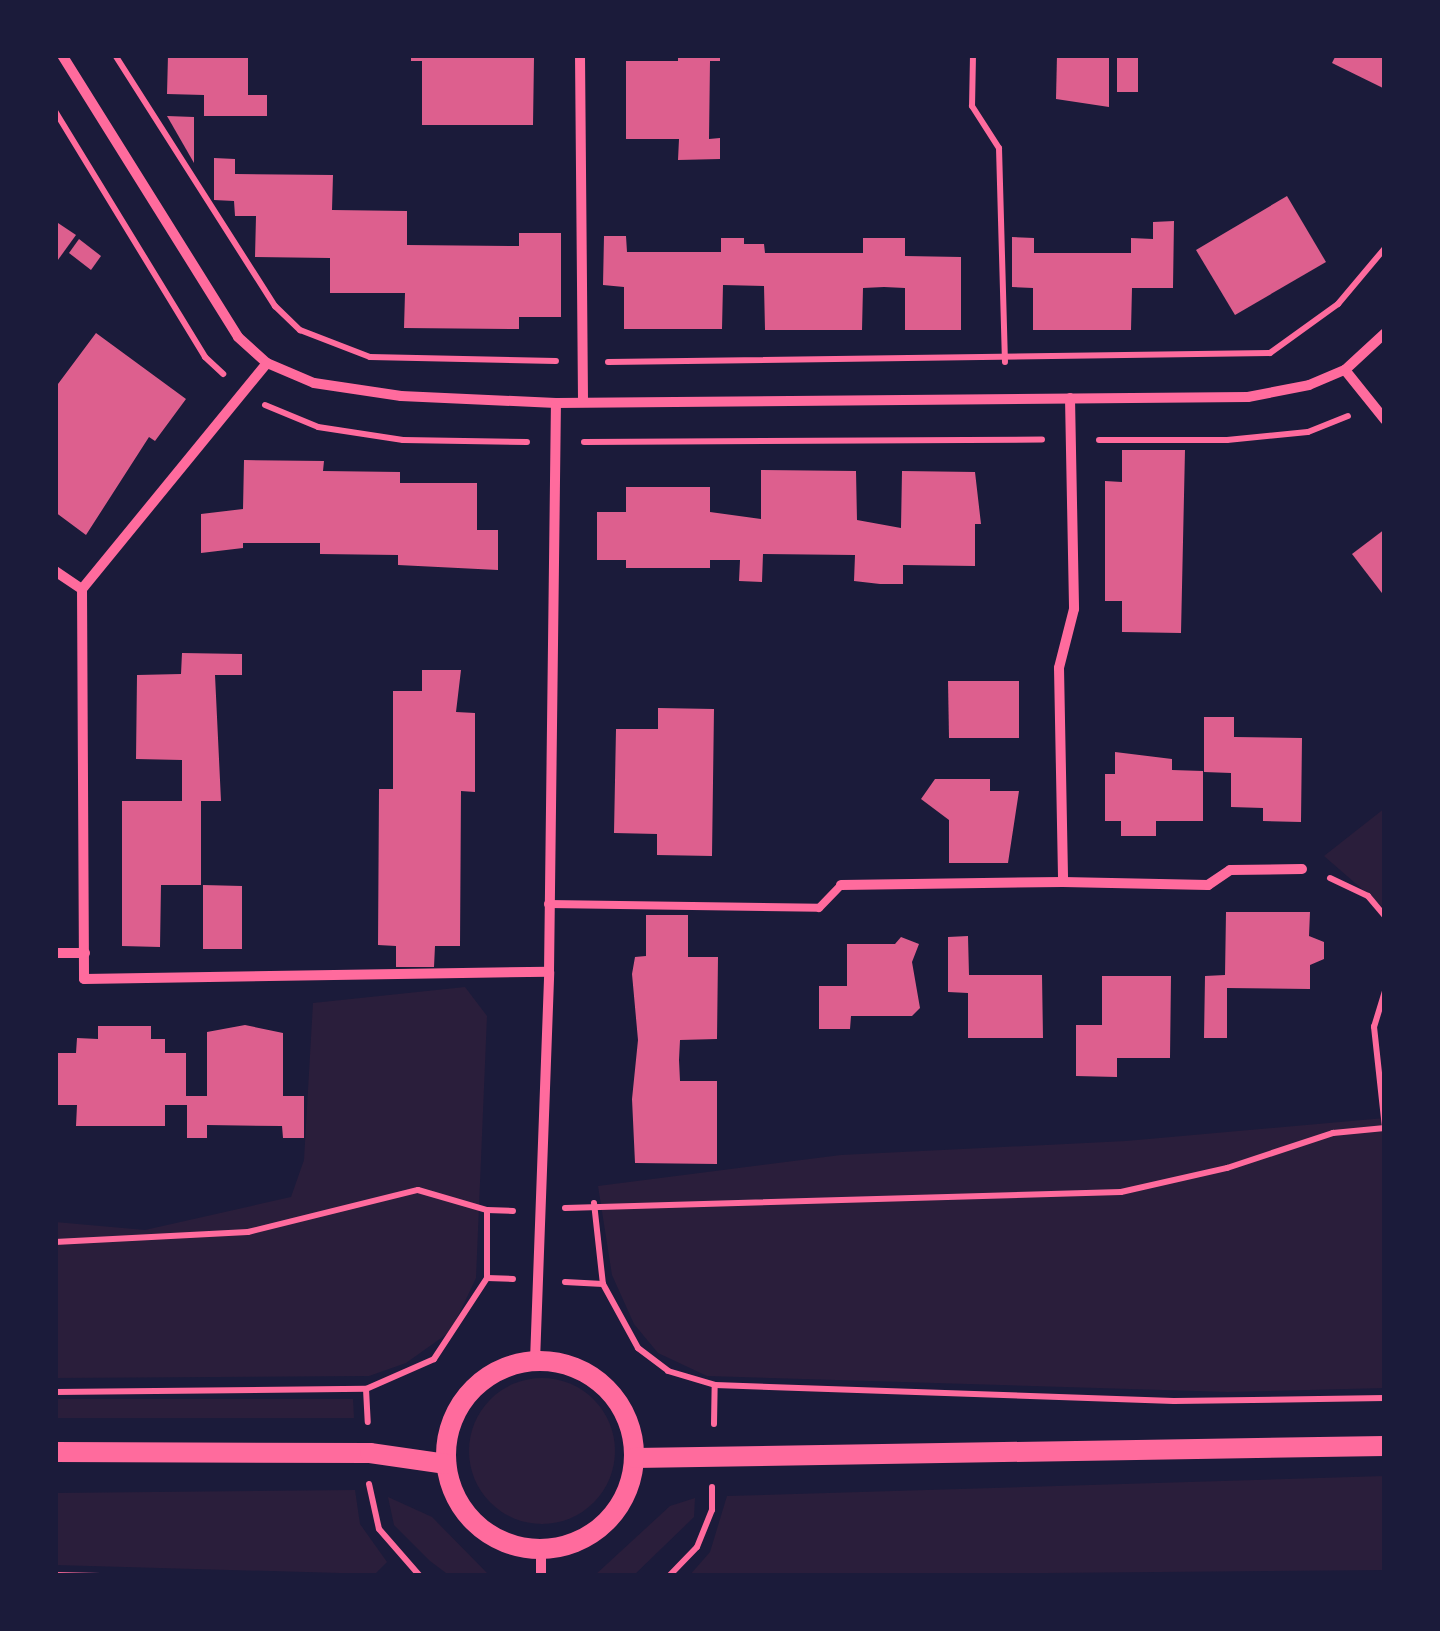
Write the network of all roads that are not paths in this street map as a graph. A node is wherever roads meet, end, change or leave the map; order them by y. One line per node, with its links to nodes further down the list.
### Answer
1 (62, 55): 4 (street)
2 (580, 55): 7 (street)
3 (1385, 333): 5 (street)
4 (267, 363): 8 (street); 11 (street)
5 (1344, 370): 6 (street); 9 (street)
6 (1070, 398): 7 (street); 13 (street)
7 (583, 402): 8 (street)
8 (556, 403): 15 (street)
9 (1385, 420)
10 (55, 571): 11 (street)
11 (82, 589): 17 (street)
12 (1302, 869): 13 (street)
13 (1063, 882): 14 (street)
14 (841, 886): 15 (lane)
15 (548, 904): 18 (street)
16 (55, 953): 17 (street)
17 (85, 953): 18 (street)
18 (549, 972): 19 (street)
19 (535, 1361): 22 (main road); 23 (main road)
20 (1385, 1446): 22 (main road)
21 (55, 1452): 23 (main road)
22 (635, 1458): 24 (main road)
23 (446, 1464): 24 (main road)
24 (542, 1550): 25 (street)
25 (541, 1576)

